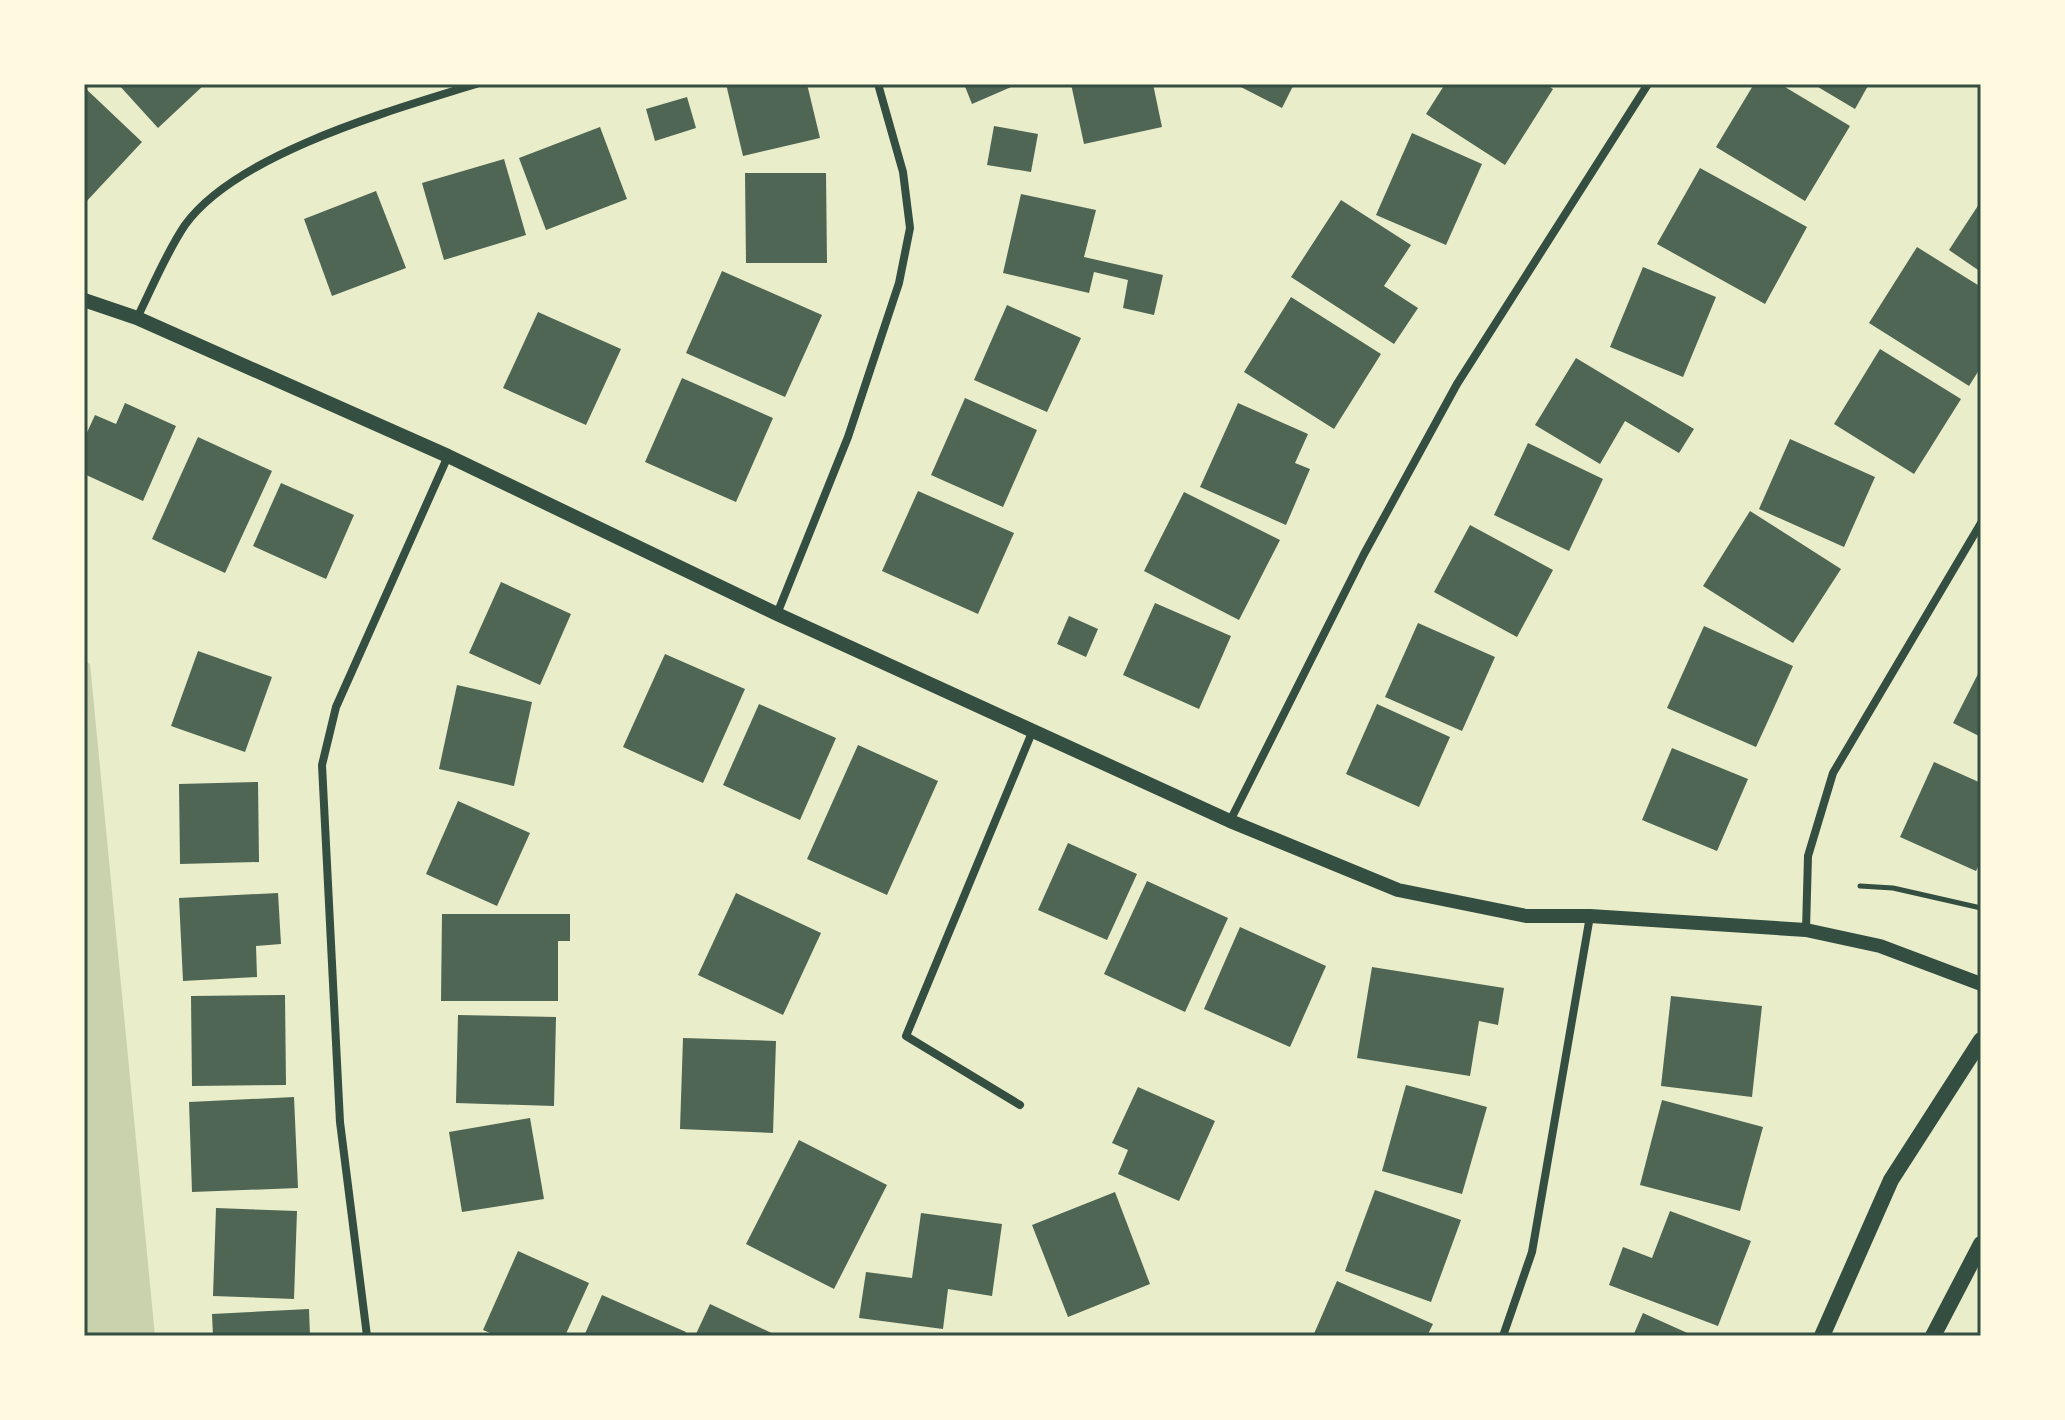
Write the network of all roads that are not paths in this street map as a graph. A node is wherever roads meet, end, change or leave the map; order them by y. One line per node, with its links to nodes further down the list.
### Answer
1 (476, 84): 5 (street)
2 (878, 84): 8 (street)
3 (1648, 84): 10 (street)
4 (84, 300): 5 (street)
5 (137, 318): 6 (street)
6 (448, 456): 8 (street); 17 (street)
7 (1981, 523): 12 (street)
8 (777, 614): 9 (street)
9 (1033, 730): 10 (street); 15 (street)
10 (1230, 821): 11 (street)
11 (1590, 916): 12 (street); 18 (street)
12 (1806, 930): 13 (street)
13 (1981, 984)
14 (1981, 1040): 19 (main road)
15 (1020, 1105)
16 (1981, 1244): 20 (main road)
17 (367, 1336)
18 (1503, 1336)
19 (1822, 1336)
20 (1933, 1336)

